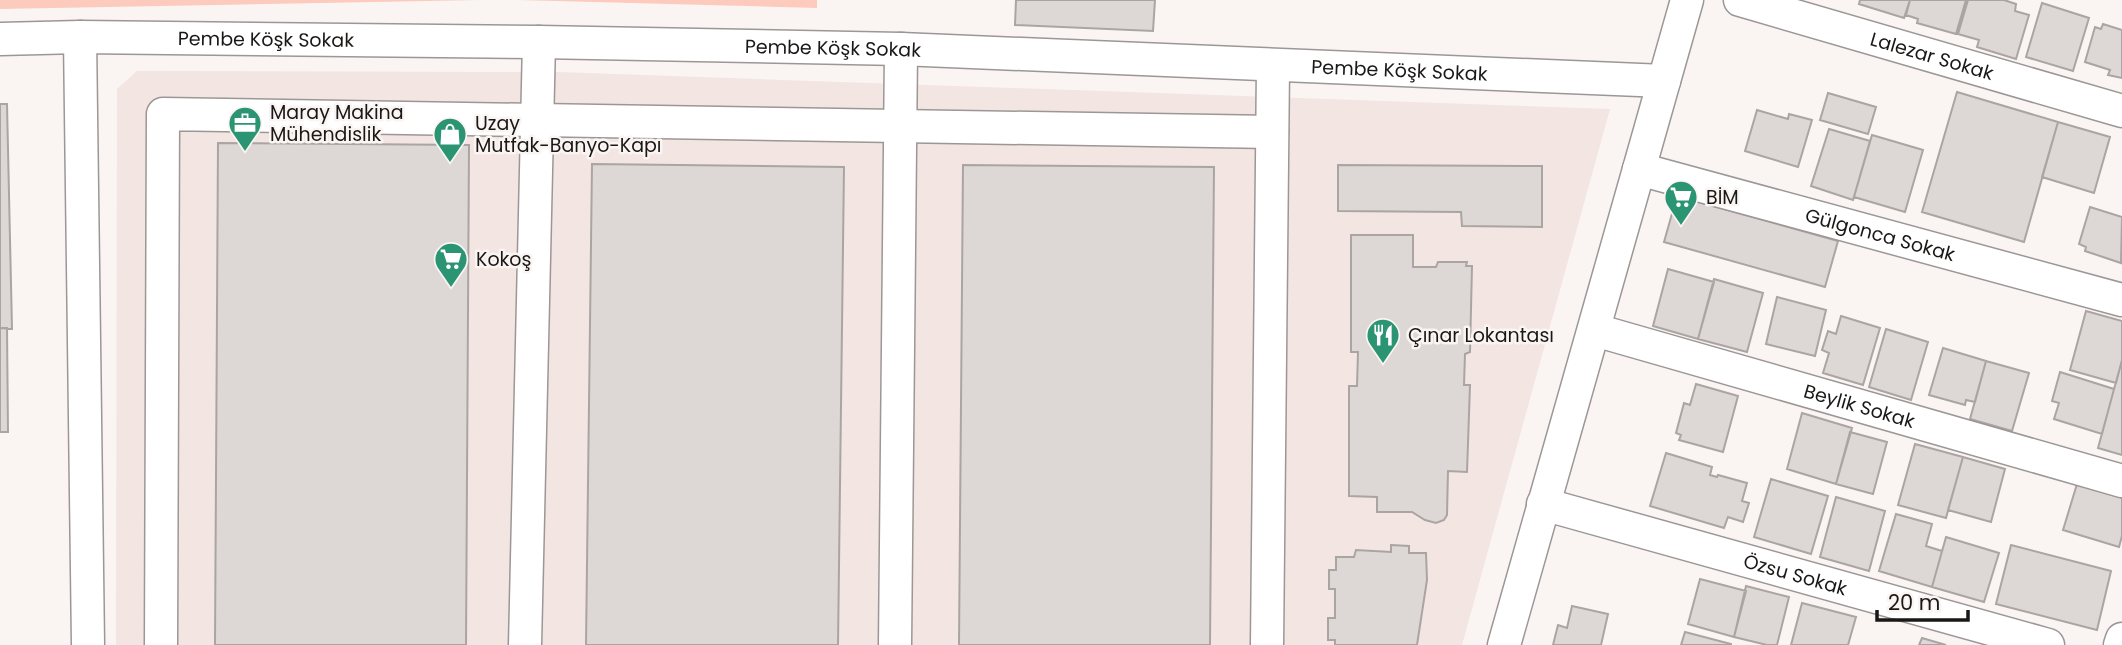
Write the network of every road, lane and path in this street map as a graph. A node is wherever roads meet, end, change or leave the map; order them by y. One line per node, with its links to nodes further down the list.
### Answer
1 (1687, 0): 8 (street)
2 (1740, 0): 9 (street, Lalezar Sokak)
3 (80, 37): 4 (street, Pembe Köşk Sokak); 5 (street, Pembe Köşk Sokak); 19 (street)
4 (0, 39)
5 (539, 42): 6 (street, Pembe Köşk Sokak); 10 (street)
6 (901, 49): 7 (street, Pembe Köşk Sokak); 11 (street)
7 (1273, 66): 8 (street, Pembe Köşk Sokak); 12 (street)
8 (1664, 82): 13 (street)
9 (2122, 111)
10 (537, 120): 11 (street); 20 (street); 21 (street)
11 (900, 126): 12 (street); 22 (street)
12 (1272, 132): 23 (street)
13 (1639, 169): 14 (street, Gülgonca Sokak); 15 (street)
14 (2122, 300)
15 (1595, 330): 16 (street, Beylik Sokak); 17 (street)
16 (2122, 481)
17 (1544, 504): 24 (street); 25 (street, Özsu Sokak)
18 (2122, 639): 26 (street)
19 (88, 645)
20 (162, 645)
21 (525, 645)
22 (895, 645)
23 (1267, 645)
24 (1504, 645)
25 (2048, 645)
26 (2120, 645)

